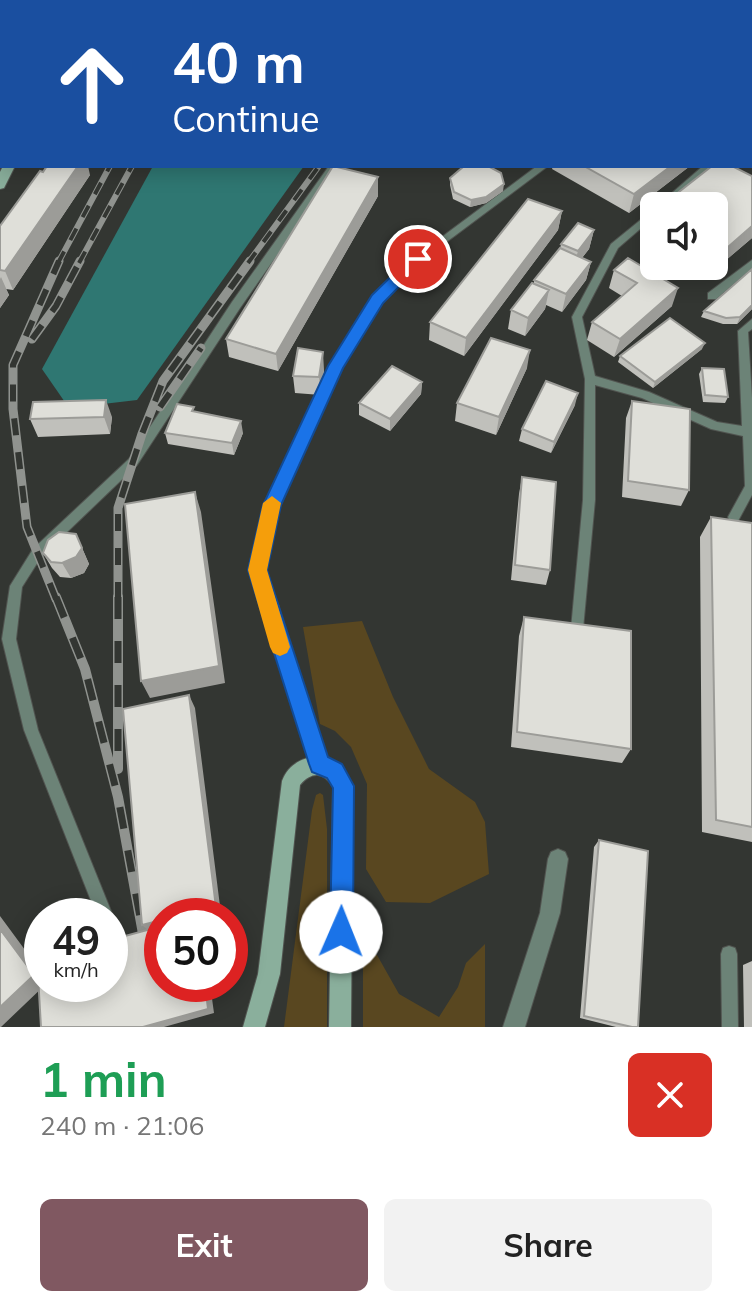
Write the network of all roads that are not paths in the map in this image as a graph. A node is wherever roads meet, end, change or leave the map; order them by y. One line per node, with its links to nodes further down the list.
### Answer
1 (333, 168): 15 (lane)
2 (540, 168): 13 (lane)
3 (707, 168): 4 (lane)
4 (678, 192)
5 (640, 224): 9 (lane)
6 (752, 263): 7 (lane)
7 (712, 296)
8 (752, 323): 10 (lane)
9 (590, 379): 10 (lane); 12 (lane)
10 (748, 432): 11 (lane)
11 (734, 517)
12 (577, 629)
13 (319, 764): 17 (main road); 18 (main road)
14 (558, 859): 19 (street)
15 (98, 898)
16 (729, 954): 20 (lane)
17 (254, 1027)
18 (340, 1027)
19 (514, 1027)
20 (730, 1027)

